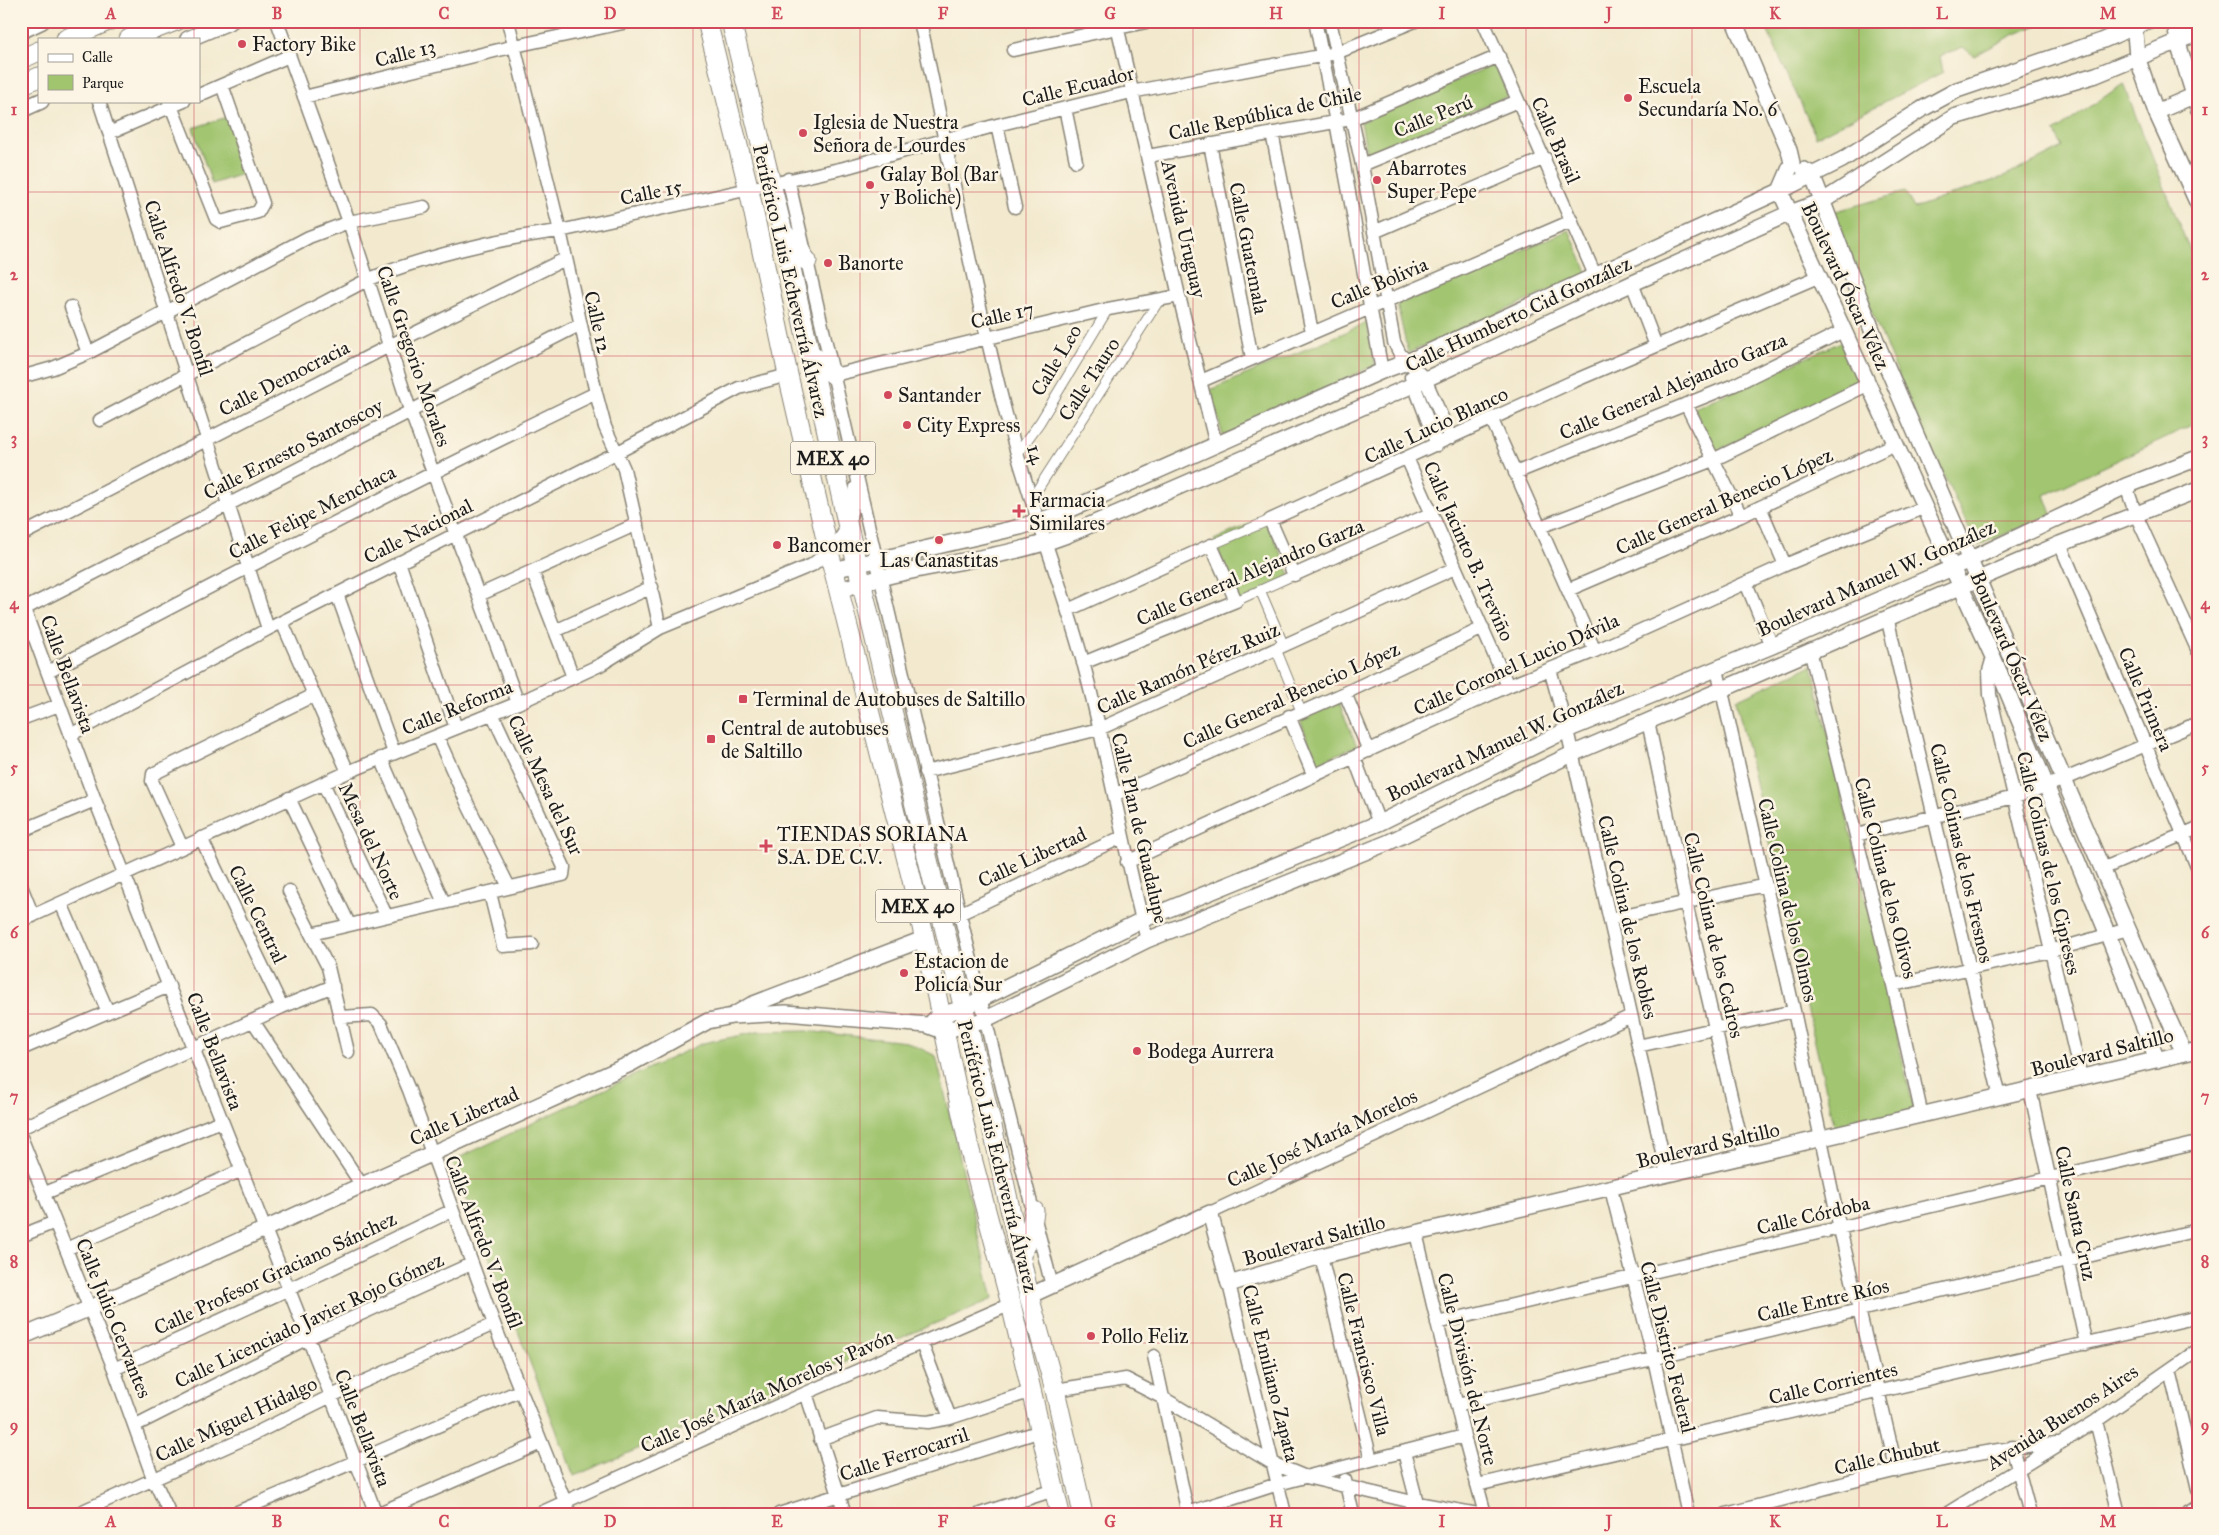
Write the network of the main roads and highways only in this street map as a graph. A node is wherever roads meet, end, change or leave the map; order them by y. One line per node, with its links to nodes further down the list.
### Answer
1 (108, 21): 6 (main road)
2 (143, 21): 7 (main road)
3 (176, 21): 8 (main road)
4 (707, 21): 19 (main road, Periférico Luis Echeverría Álvarez / MEX 40)
5 (730, 21): 13 (main road, Periférico Luis Echeverría Álvarez / MEX 40)
6 (68, 38)
7 (119, 38)
8 (132, 38)
9 (38, 51): 10 (main road)
10 (21, 59)
11 (38, 77): 12 (main road)
12 (21, 85)
13 (783, 232): 14 (main road); 15 (main road, Periférico Luis Echeverría Álvarez / MEX 40)
14 (807, 261)
15 (808, 351): 16 (main road); 18 (main road, Periférico Luis Echeverría Álvarez / MEX 40)
16 (834, 375)
17 (1034, 1211): 18 (main road)
18 (1020, 1256): 20 (main road, Periférico Luis Echeverría Álvarez)
19 (1018, 1333): 20 (main road); 21 (main road, Periférico Luis Echeverría Álvarez)
20 (1055, 1390): 22 (main road, Periférico Luis Echeverría Álvarez)
21 (1060, 1514)
22 (1083, 1514)

